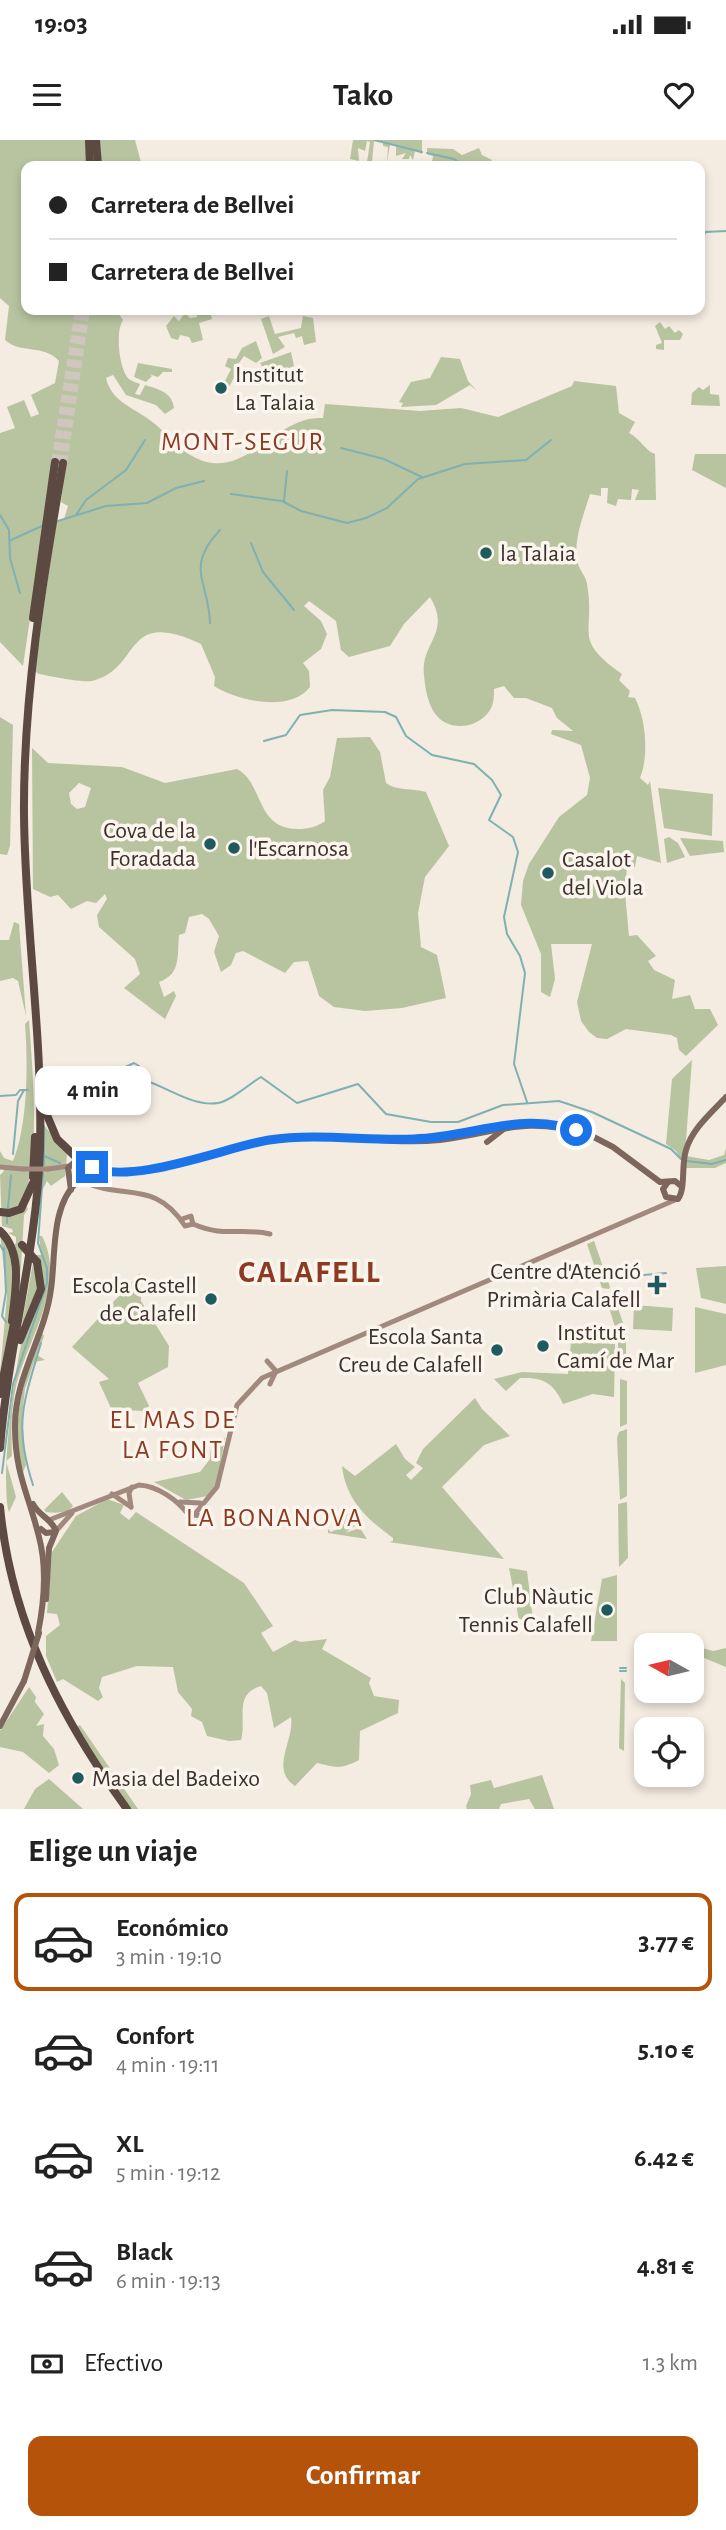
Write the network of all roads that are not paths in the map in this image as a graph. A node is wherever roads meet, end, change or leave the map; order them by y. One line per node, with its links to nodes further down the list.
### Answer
1 (89, 140): 3 (highway)
2 (96, 140): 4 (highway)
3 (93, 161)
4 (94, 161)
5 (59, 462): 6 (highway)
6 (32, 646): 7 (highway); 19 (highway)
7 (40, 1092): 14 (highway); 29 (highway)
8 (726, 1097): 20 (main road)
9 (534, 1123): 10 (main road); 10 (main road); 11 (main road); 17 (main road)
10 (490, 1129): 11 (main road)
11 (450, 1137): 12 (main road); 12 (main road); 13 (main road)
12 (403, 1140): 16 (main road)
13 (486, 1143)
14 (78, 1159): 16 (main road); 18 (main road)
15 (0, 1168): 18 (street, bridge)
16 (89, 1172): 18 (main road); 21 (street)
17 (647, 1173): 20 (main road); 22 (main road)
18 (74, 1176): 21 (street); 38 (main road)
19 (33, 1183): 25 (highway); 28 (highway)
20 (675, 1183): 22 (main road); 23 (main road)
21 (96, 1187): 27 (street)
22 (663, 1191): 23 (main road); 24 (street)
23 (675, 1200): 24 (street)
24 (659, 1206): 30 (street)
25 (0, 1212)
26 (0, 1230): 28 (highway); 29 (highway, bridge)
27 (270, 1234)
28 (10, 1338): 34 (highway)
29 (11, 1366): 35 (highway)
30 (276, 1370): 31 (street); 31 (street); 32 (street)
31 (269, 1374): 32 (street); 33 (street)
32 (270, 1384): 33 (street)
33 (246, 1392): 41 (street)
34 (0, 1394)
35 (0, 1448)
36 (132, 1486): 37 (street); 37 (street); 39 (street)
37 (113, 1494): 42 (street)
38 (30, 1503): 43 (main road); 44 (main road); 47 (main road)
39 (186, 1506): 41 (street); 41 (street)
40 (0, 1507): 52 (highway)
41 (196, 1510)
42 (75, 1511): 43 (street); 45 (street)
43 (49, 1520): 44 (main road); 45 (main road)
44 (41, 1529): 45 (main road); 47 (main road); 48 (main road)
45 (55, 1532): 48 (main road)
46 (0, 1549): 51 (highway)
47 (43, 1560): 49 (main road)
48 (44, 1608): 49 (main road)
49 (39, 1633): 50 (main road, bridge)
50 (0, 1724)
51 (121, 1809)
52 (127, 1809)

